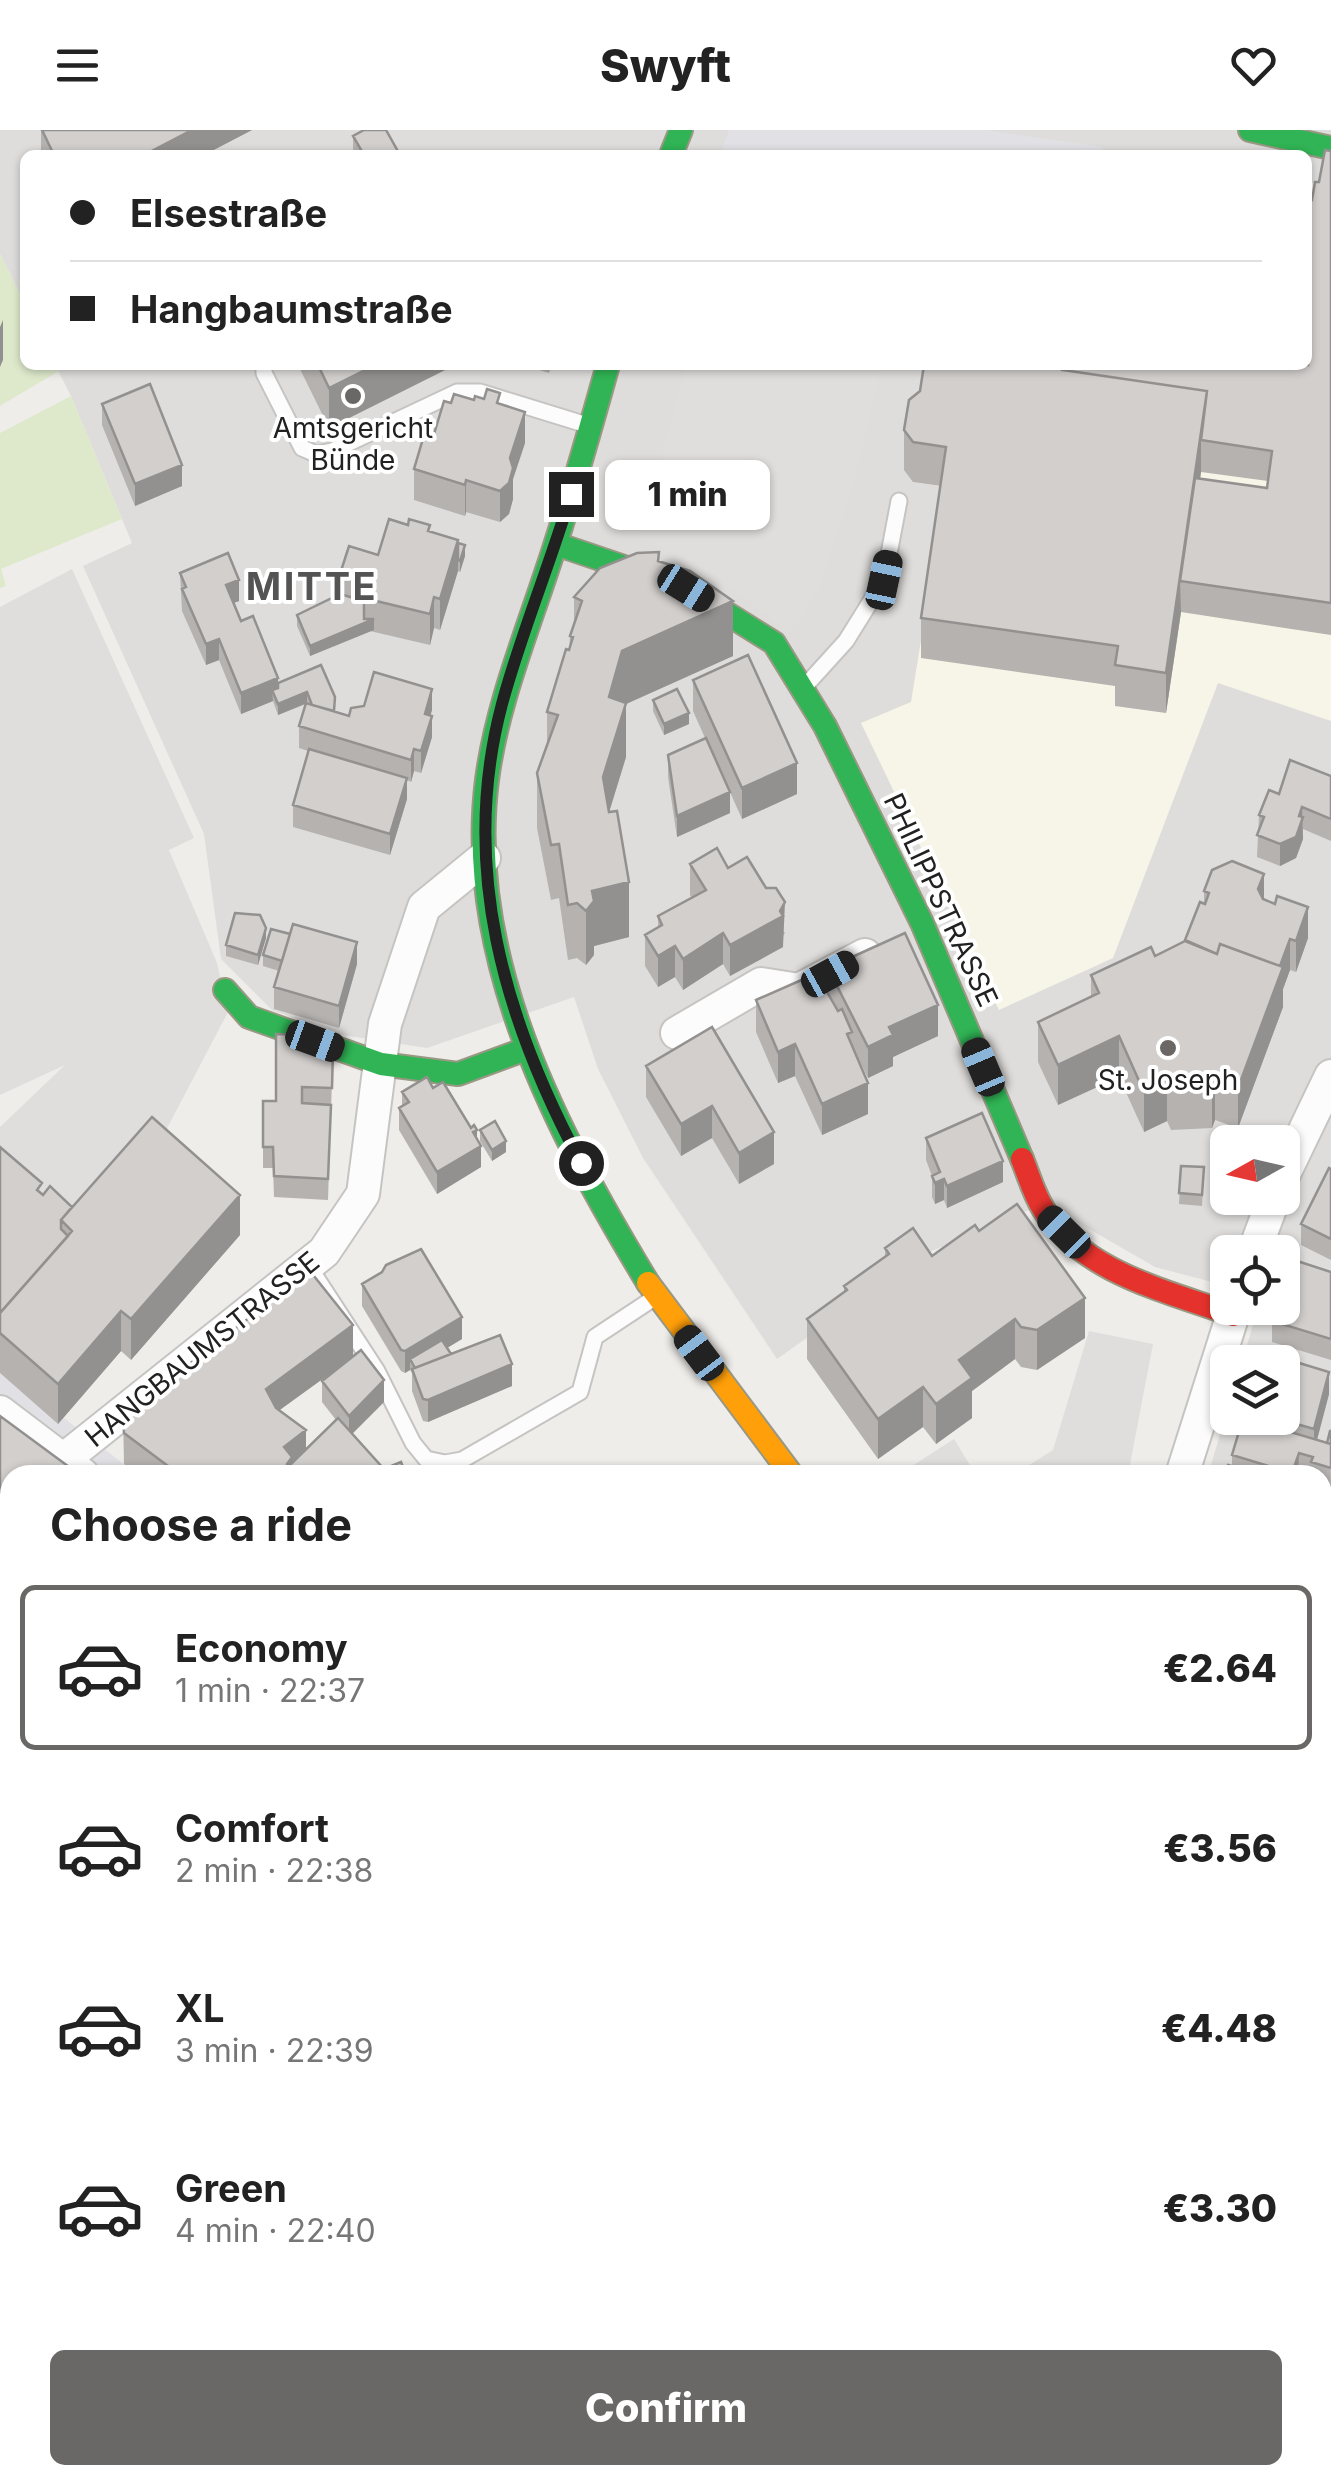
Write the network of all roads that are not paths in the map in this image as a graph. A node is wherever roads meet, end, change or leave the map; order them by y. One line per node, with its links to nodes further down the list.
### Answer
1 (1250, 130): 2 (street)
2 (1312, 140)
3 (264, 370): 5 (lane)
4 (607, 370): 5 (street)
5 (591, 426): 7 (street)
6 (899, 501): 8 (lane)
7 (556, 544): 8 (street, PHILIPPSTRASSE); 9 (street)
8 (804, 688): 10 (street, PHILIPPSTRASSE)
9 (484, 858): 13 (street); 14 (street, HANGBAUMSTRASSE)
10 (922, 923): 12 (street); 19 (street, PHILIPPSTRASSE)
11 (225, 990): 14 (street)
12 (677, 1033)
13 (526, 1049): 14 (street); 18 (street)
14 (380, 1064): 17 (street, HANGBAUMSTRASSE)
15 (1331, 1076): 16 (street)
16 (1300, 1141)
17 (308, 1265): 18 (lane); 23 (street, HANGBAUMSTRASSE)
18 (657, 1296): 24 (street)
19 (1210, 1304)
20 (1230, 1325): 25 (street)
21 (0, 1412): 22 (street)
22 (69, 1465)
23 (76, 1465)
24 (784, 1465)
25 (1185, 1465)

